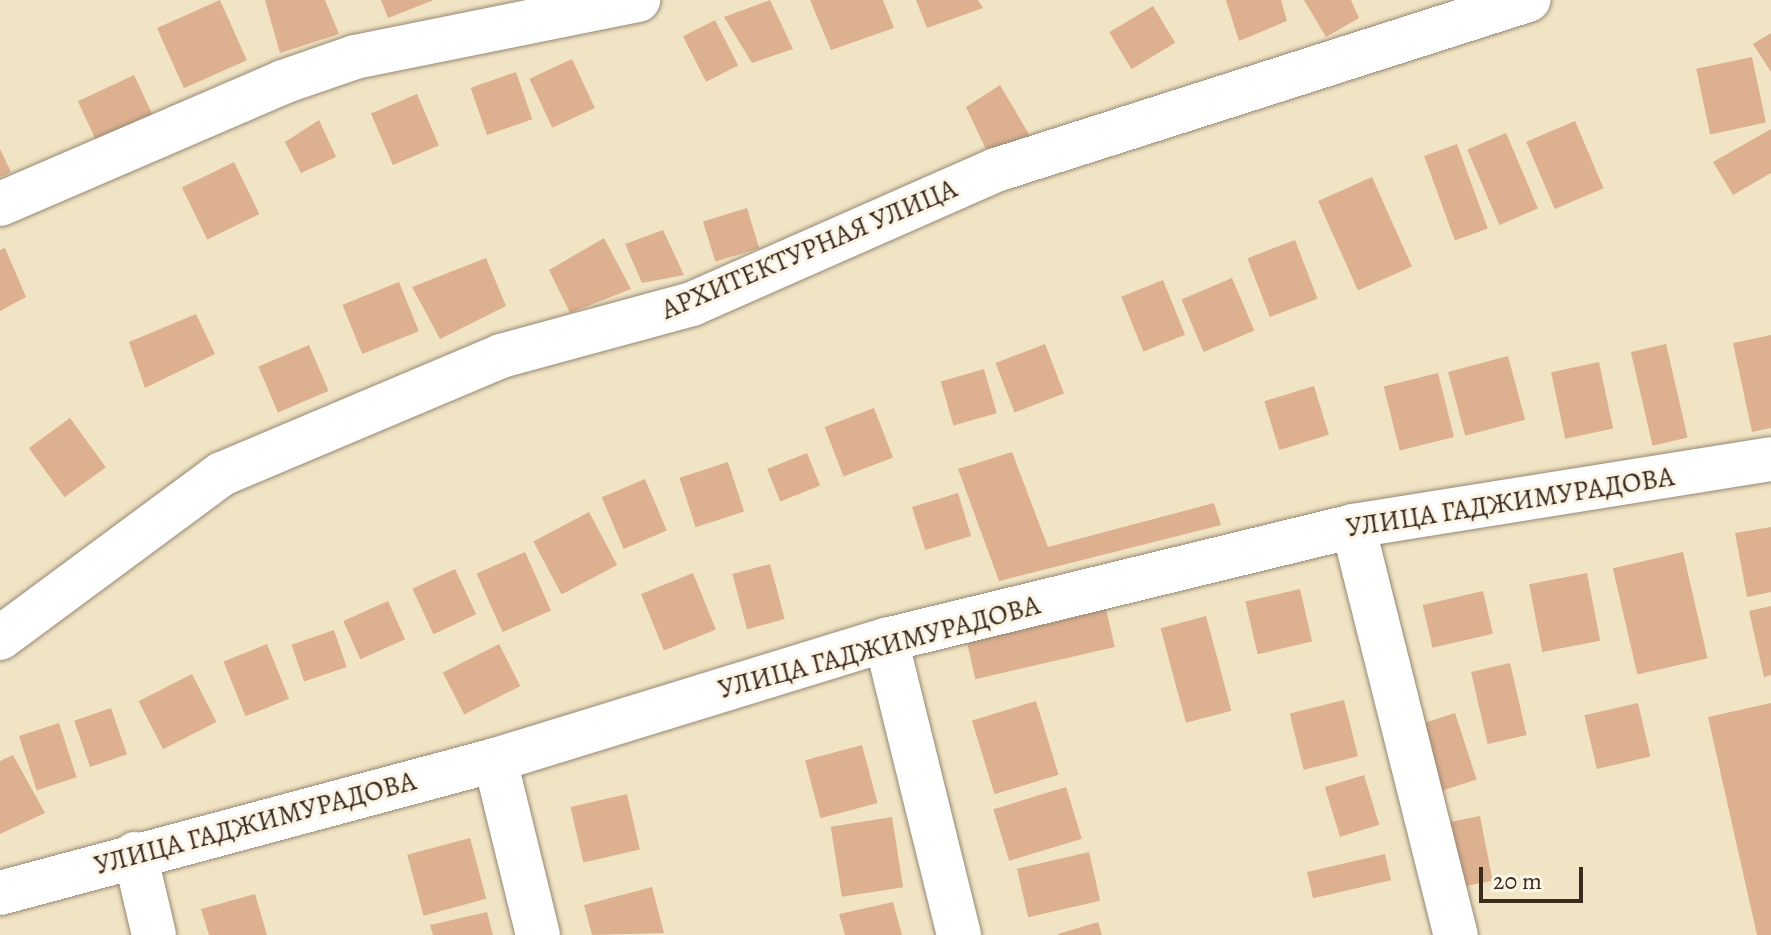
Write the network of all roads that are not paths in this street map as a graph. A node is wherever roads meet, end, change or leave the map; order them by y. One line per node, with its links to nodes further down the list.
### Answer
1 (638, 0): 3 (street)
2 (1528, 0): 6 (street, АРХИТЕКТУРНАЯ УЛИЦА)
3 (0, 204)
4 (1771, 459): 5 (street, УЛИЦА ГАДЖИМУРАДОВА)
5 (1353, 526): 7 (street, УЛИЦА ГАДЖИМУРАДОВА); 14 (street)
6 (0, 638)
7 (886, 640): 8 (street, УЛИЦА ГАДЖИМУРАДОВА); 13 (street)
8 (495, 760): 9 (street, УЛИЦА ГАДЖИМУРАДОВА); 12 (street)
9 (135, 854): 10 (street, УЛИЦА ГАДЖИМУРАДОВА); 11 (street)
10 (0, 893)
11 (154, 935)
12 (538, 935)
13 (959, 935)
14 (1456, 935)

